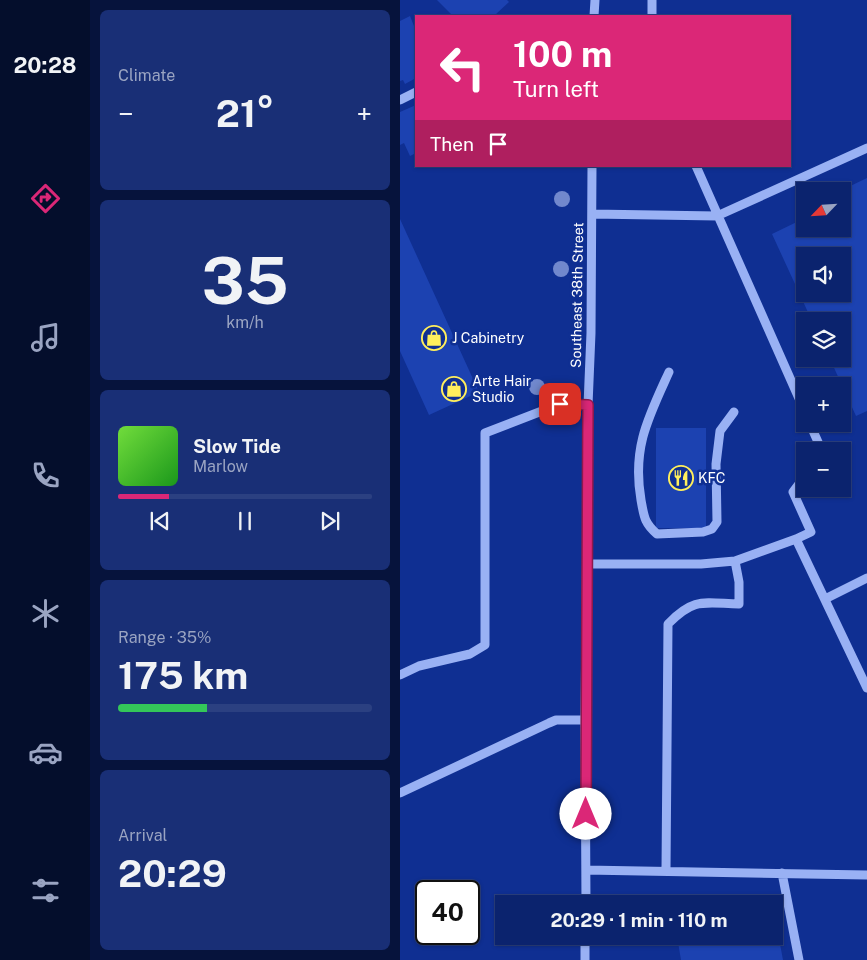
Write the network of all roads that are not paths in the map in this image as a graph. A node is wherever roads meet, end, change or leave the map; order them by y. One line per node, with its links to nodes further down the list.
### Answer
1 (594, 0): 3 (street)
2 (652, 0): 4 (street)
3 (594, 15)
4 (652, 15)
5 (415, 92): 6 (street)
6 (400, 100)
7 (867, 148): 11 (street)
8 (592, 167): 10 (street, Southeast 38th Street)
9 (696, 167): 11 (street)
10 (592, 214): 11 (street); 14 (street, Southeast 38th Street)
11 (718, 216): 13 (street)
12 (669, 372): 15 (street)
13 (796, 392)
14 (588, 405): 19 (street, Southeast 38th Street); 22 (street)
15 (734, 412)
16 (796, 488): 17 (street)
17 (796, 539): 18 (street); 21 (street)
18 (735, 561): 19 (street); 27 (street)
19 (586, 564): 24 (street, Southeast 38th Street)
20 (867, 578): 21 (street)
21 (825, 599): 23 (street)
22 (400, 675)
23 (867, 688)
24 (585, 720): 25 (street); 26 (street, Southeast 38th Street)
25 (400, 793)
26 (586, 870): 27 (street); 30 (street, Southeast 38th Street)
27 (666, 871): 28 (street)
28 (782, 873): 29 (street); 33 (street)
29 (867, 875)
30 (586, 895)
31 (585, 945): 32 (street)
32 (585, 960)
33 (799, 960)

